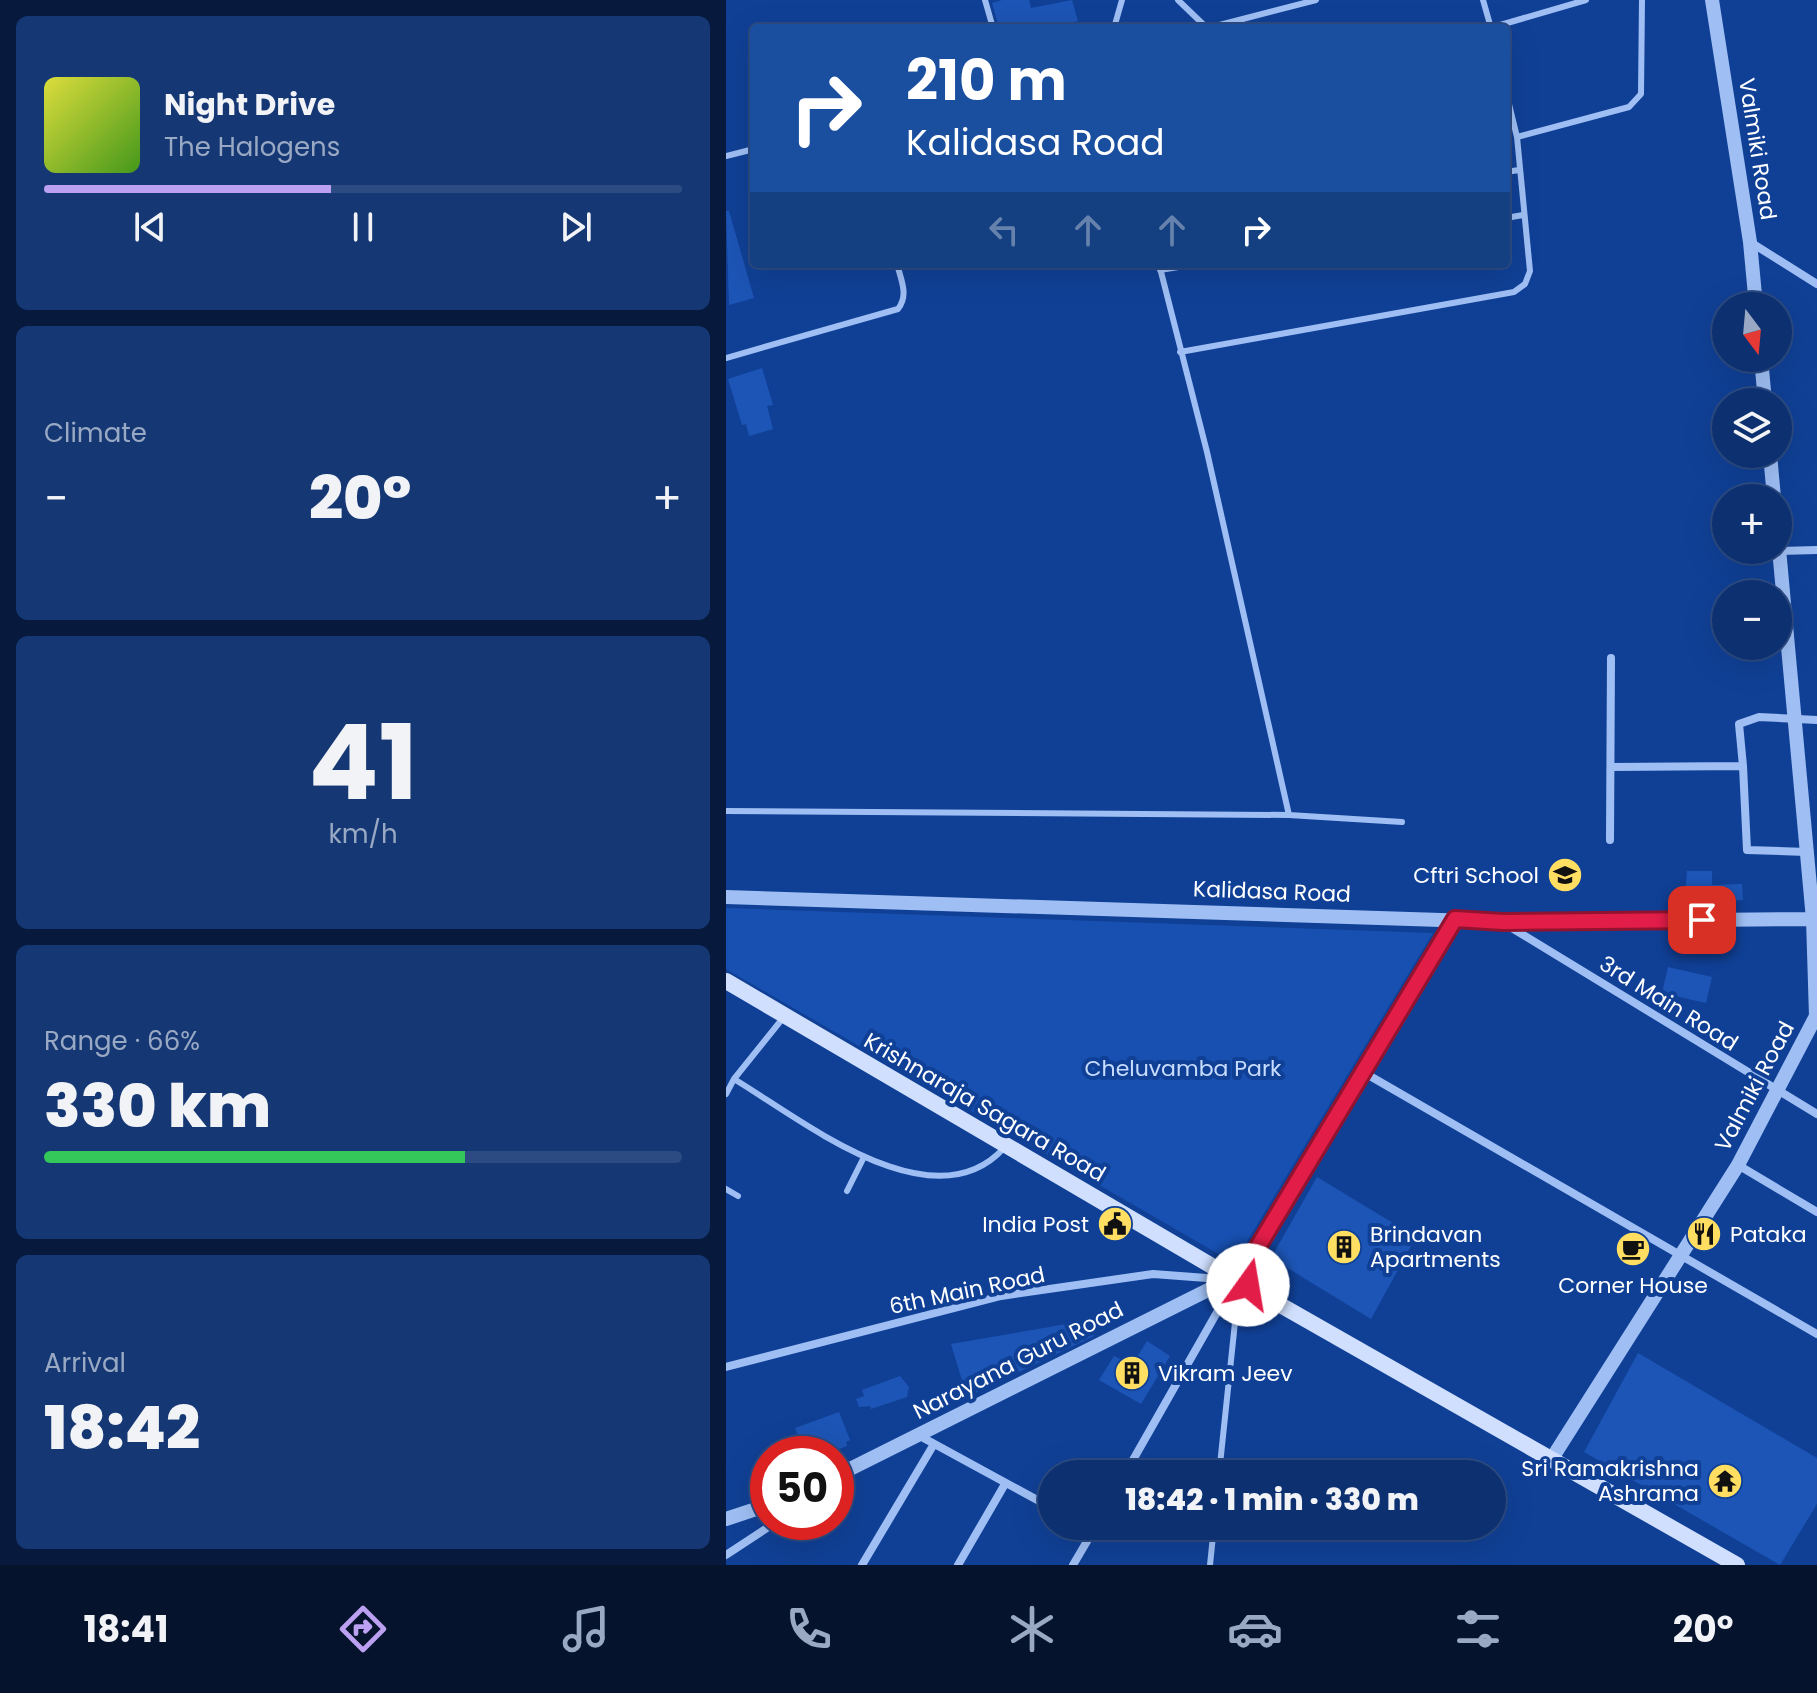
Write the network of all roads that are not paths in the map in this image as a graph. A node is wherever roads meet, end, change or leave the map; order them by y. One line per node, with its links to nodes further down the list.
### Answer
1 (985, 0): 11 (lane)
2 (1122, 0): 12 (lane)
3 (1178, 0): 13 (lane)
4 (1316, 0): 14 (lane)
5 (1483, 0): 15 (lane)
6 (1544, 0): 10 (lane)
7 (1586, 0): 10 (lane)
8 (1642, 0): 18 (lane)
9 (1712, 0): 25 (street, Valmiki Road)
10 (1547, 12): 16 (lane)
11 (992, 24)
12 (1115, 24)
13 (1204, 24)
14 (1223, 24)
15 (1490, 24)
16 (1505, 24)
17 (1510, 108): 18 (lane)
18 (1517, 137): 21 (lane)
19 (750, 150): 20 (lane)
20 (726, 156)
21 (1519, 170): 22 (lane); 23 (lane)
22 (1510, 171)
23 (1523, 215): 24 (lane); 30 (lane)
24 (1510, 217)
25 (1750, 242): 28 (street); 29 (street, Valmiki Road)
26 (898, 268): 31 (lane)
27 (1159, 268): 30 (lane)
28 (1817, 284)
29 (1755, 292)
30 (1180, 352): 41 (lane)
31 (726, 358)
32 (1792, 546): 33 (street)
33 (1817, 550)
34 (1781, 564): 36 (street, Valmiki Road)
35 (1611, 658): 39 (street)
36 (1795, 720): 37 (street); 38 (street); 44 (street, Valmiki Road)
37 (1817, 720)
38 (1743, 766): 39 (street); 44 (street)
39 (1611, 767): 43 (street)
40 (726, 811): 41 (lane)
41 (1289, 815): 42 (lane)
42 (1402, 822)
43 (1610, 840)
44 (1807, 852): 47 (street, Valmiki Road)
45 (726, 897): 46 (street, Kalidasa Road)
46 (1455, 919): 48 (street, Kalidasa Road); 51 (street)
47 (1815, 919): 48 (street, Kalidasa Road); 53 (street, Valmiki Road)
48 (1503, 922): 53 (street, 3rd Main Road)
49 (726, 981): 50 (main road, Krishnaraja Sagara Road)
50 (785, 1016): 52 (lane); 56 (main road, Krishnaraja Sagara Road)
51 (1363, 1072): 63 (street); 64 (street)
52 (734, 1079): 54 (lane); 57 (lane)
53 (1778, 1092): 55 (street, 3rd Main Road); 58 (street, Valmiki Road)
54 (726, 1094)
55 (1817, 1114)
56 (1007, 1145): 57 (lane); 64 (main road, Krishnaraja Sagara Road)
57 (864, 1157): 60 (lane)
58 (1738, 1165): 62 (street); 63 (street, Valmiki Road)
59 (726, 1189): 61 (lane)
60 (847, 1191)
61 (738, 1196)
62 (1817, 1212)
63 (1679, 1256): 65 (street); 71 (street, Valmiki Road)
64 (1231, 1282): 66 (street, 6th Main Road); 67 (street, Narayana Guru Road); 69 (street); 70 (lane); 71 (main road, Krishnaraja Sagara Road)
65 (1817, 1334)
66 (728, 1365)
67 (918, 1435): 68 (street); 72 (street, Narayana Guru Road)
68 (934, 1444): 73 (street); 81 (street)
69 (1133, 1460)
70 (1220, 1460)
71 (1551, 1460): 85 (main road, Krishnaraja Sagara Road)
72 (854, 1467)
73 (1005, 1484): 74 (street); 82 (street)
74 (1038, 1501)
75 (750, 1511): 76 (street)
76 (726, 1519)
77 (750, 1539): 80 (street)
78 (1085, 1540): 83 (street)
79 (1213, 1540): 84 (lane)
80 (726, 1555)
81 (862, 1565)
82 (958, 1565)
83 (1073, 1565)
84 (1210, 1565)
85 (1737, 1565)

